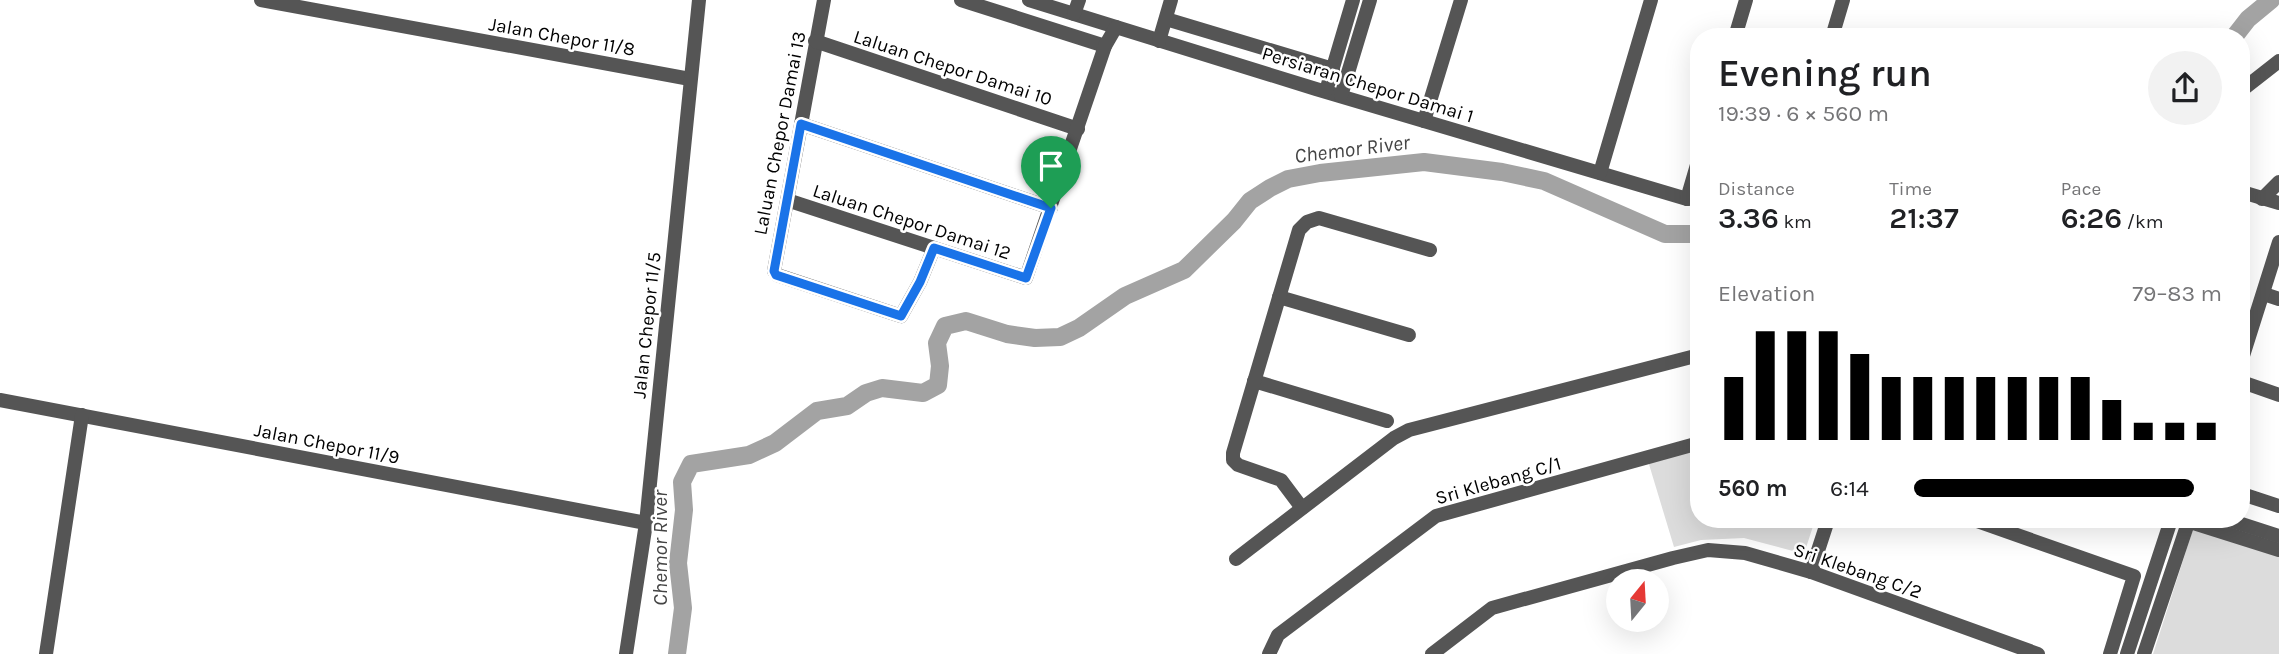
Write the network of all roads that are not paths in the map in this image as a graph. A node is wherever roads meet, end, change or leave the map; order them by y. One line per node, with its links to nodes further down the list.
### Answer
1 (261, 0): 23 (street, Jalan Chepor 11/8)
2 (699, 0): 23 (street, Jalan Chepor 11/5)
3 (824, 0): 18 (street, Laluan Chepor Damai 13)
4 (961, 0): 20 (street)
5 (1029, 0): 13 (street, Persiaran Chepor Damai 1)
6 (1171, 0): 14 (street)
7 (1353, 0): 22 (street)
8 (1370, 0): 26 (street)
9 (1461, 0): 27 (street)
10 (1651, 0): 30 (street)
11 (1746, 0): 16 (street)
12 (1843, 0): 17 (street)
13 (1077, 7): 15 (street, Persiaran Chepor Damai 1)
14 (1166, 19): 19 (street); 22 (street)
15 (1116, 27): 19 (street, Persiaran Chepor Damai 1); 20 (street)
16 (1738, 28)
17 (1835, 28)
18 (816, 41): 28 (street, Laluan Chepor Damai 13); 29 (street, Laluan Chepor Damai 10)
19 (1159, 41): 25 (street, Persiaran Chepor Damai 1)
20 (1105, 46): 29 (street)
21 (2279, 61): 24 (street)
22 (1333, 69): 25 (street)
23 (690, 79): 57 (street, Jalan Chepor 11/5)
24 (2250, 84)
25 (1326, 92): 26 (street, Persiaran Chepor Damai 1)
26 (1341, 96): 27 (street, Persiaran Chepor Damai 1)
27 (1424, 121): 30 (street, Persiaran Chepor Damai 1)
28 (801, 124): 35 (street, Laluan Chepor Damai 13); 37 (street)
29 (1077, 129): 37 (street)
30 (1600, 173): 33 (street, Persiaran Chepor Damai 1)
31 (2279, 182): 34 (street)
32 (2250, 194): 34 (street)
33 (1690, 197)
34 (2262, 198): 36 (street)
35 (787, 200): 39 (street, Laluan Chepor Damai 12); 39 (street, Laluan Chepor Damai 13)
36 (2279, 203)
37 (1051, 208): 39 (street, Laluan Chepor Damai 12)
38 (2279, 242): 41 (street)
39 (934, 248)
40 (1430, 250): 42 (street)
41 (2264, 294): 43 (street); 45 (street)
42 (1279, 297): 44 (street); 47 (street)
43 (2279, 299)
44 (1409, 335)
45 (2250, 335)
46 (1690, 357): 56 (street)
47 (1254, 381): 52 (street); 56 (street)
48 (2250, 385): 49 (street)
49 (2279, 396)
50 (0, 400): 51 (street, Jalan Chepor 11/9)
51 (82, 415): 57 (street, Jalan Chepor 11/9); 68 (street)
52 (1387, 421)
53 (1690, 446): 70 (street, Sri Klebang C/1)
54 (2250, 497): 55 (street)
55 (2279, 506)
56 (1302, 508): 66 (street)
57 (646, 523): 69 (street, Jalan Chepor 11/5)
58 (2250, 527): 64 (street)
59 (1825, 528): 67 (street)
60 (1997, 528): 73 (street)
61 (2168, 528): 74 (street)
62 (2184, 528): 75 (street)
63 (2211, 528): 65 (street)
64 (2279, 536)
65 (2279, 551)
66 (1236, 559)
67 (1811, 572): 71 (street, Sri Klebang C/2); 72 (street, Sri Klebang C/2)
68 (47, 654)
69 (625, 654)
70 (1269, 654)
71 (1432, 654)
72 (2038, 654)
73 (2110, 654)
74 (2127, 654)
75 (2144, 654)

